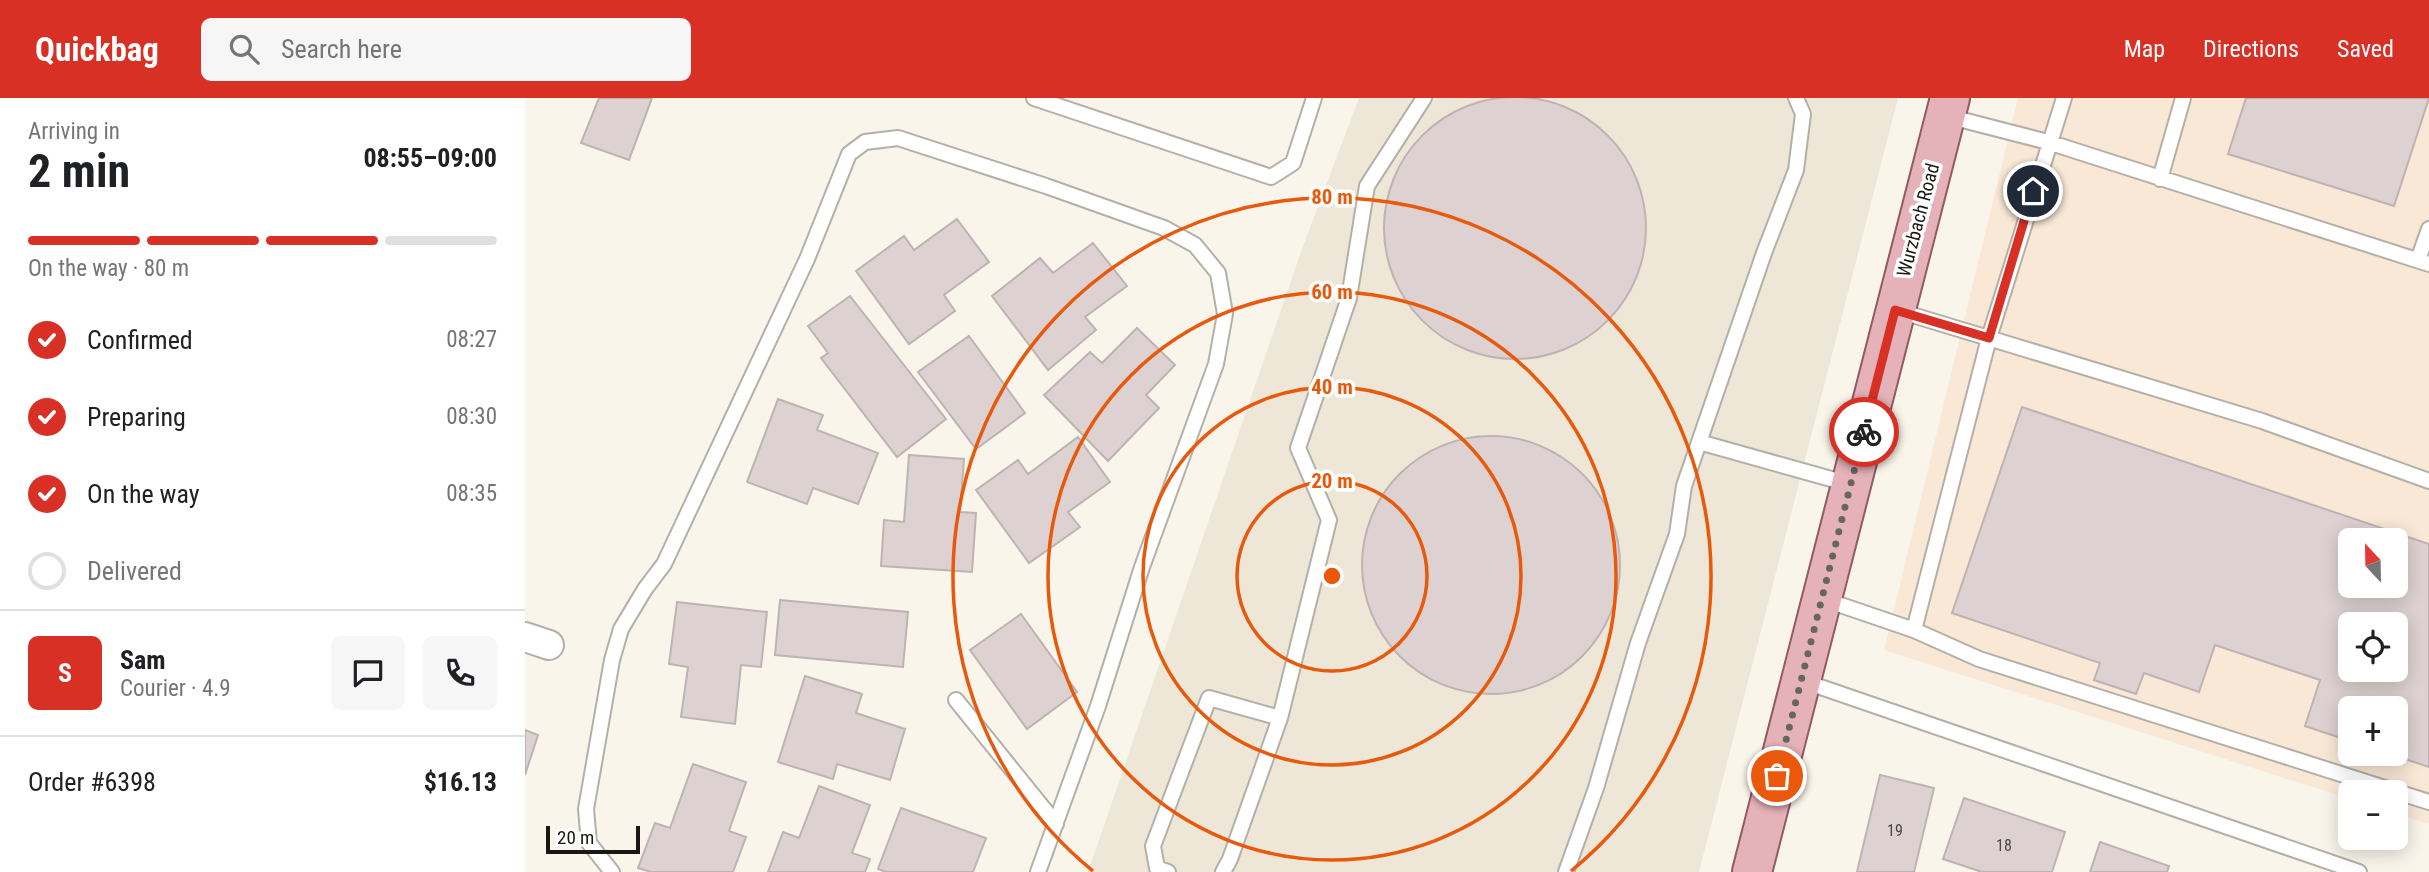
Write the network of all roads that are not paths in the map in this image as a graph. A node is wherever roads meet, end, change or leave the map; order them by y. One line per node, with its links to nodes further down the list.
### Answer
1 (1034, 98): 2 (lane)
2 (1314, 98)
3 (1423, 98): 21 (lane)
4 (1796, 98): 14 (lane)
5 (2063, 98): 8 (lane)
6 (2183, 98): 9 (lane)
7 (1948, 107): 8 (lane); 12 (main road, Wurzbach Road)
8 (2048, 142): 9 (lane); 13 (lane)
9 (2160, 179): 11 (lane)
10 (2429, 229): 11 (lane)
11 (2424, 262)
12 (1895, 310): 13 (lane); 16 (main road, Wurzbach Road)
13 (1989, 338): 15 (lane); 18 (lane)
14 (1699, 442): 16 (lane); 28 (lane)
15 (2429, 481)
16 (1851, 485): 17 (main road, Wurzbach Road)
17 (1822, 599): 18 (lane); 19 (main road, Wurzbach Road)
18 (1914, 630): 22 (lane)
19 (1801, 680): 29 (main road, Wurzbach Road); 30 (lane)
20 (956, 700): 23 (lane)
21 (1280, 718): 26 (lane); 27 (lane)
22 (2429, 802)
23 (1056, 824): 24 (lane); 25 (lane)
24 (612, 872)
25 (1038, 872)
26 (1168, 872)
27 (1223, 872)
28 (1566, 872)
29 (1752, 872)
30 (2359, 872)

